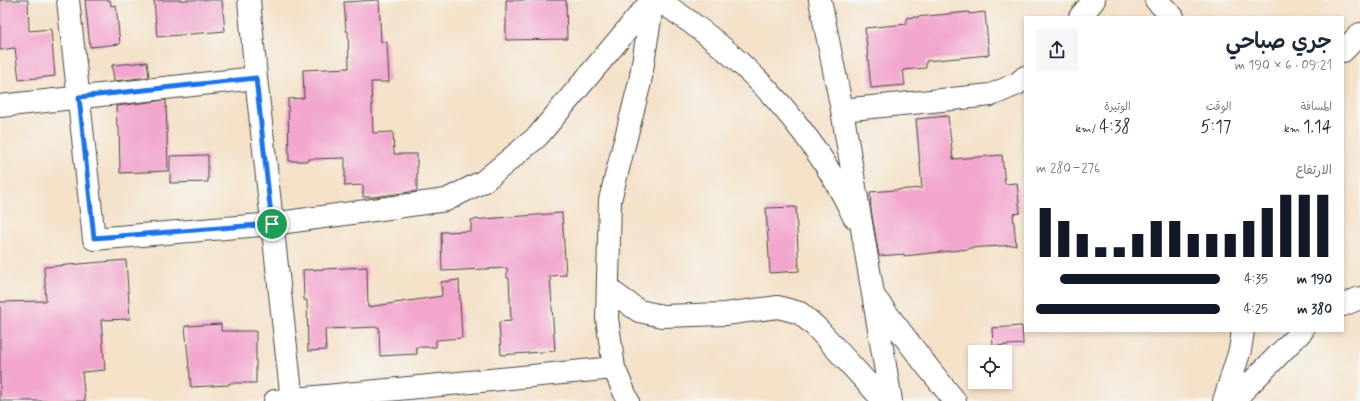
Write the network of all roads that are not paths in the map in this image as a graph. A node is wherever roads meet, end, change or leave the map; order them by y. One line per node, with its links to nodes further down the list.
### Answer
1 (68, 0): 14 (street)
2 (250, 0): 12 (street)
3 (653, 0): 17 (street); 19 (street)
4 (658, 0): 18 (street)
5 (820, 0): 16 (street)
6 (1094, 0): 8 (street)
7 (1156, 0): 9 (street)
8 (1081, 16)
9 (1172, 16)
10 (1360, 34): 11 (street)
11 (1344, 50)
12 (256, 78): 14 (street); 17 (street)
13 (1024, 78): 16 (street)
14 (79, 97): 15 (street); 17 (street)
15 (0, 106)
16 (842, 110): 18 (street)
17 (272, 224): 26 (street)
18 (864, 238): 20 (street)
19 (608, 289): 25 (street); 28 (street)
20 (873, 295): 29 (street); 30 (street)
21 (1360, 298): 22 (street)
22 (1344, 305)
23 (1243, 332): 31 (street)
24 (1301, 332): 32 (street)
25 (614, 368): 26 (street); 27 (street)
26 (286, 400)
27 (628, 401)
28 (884, 401)
29 (891, 401)
30 (955, 401)
31 (1224, 401)
32 (1233, 401)

